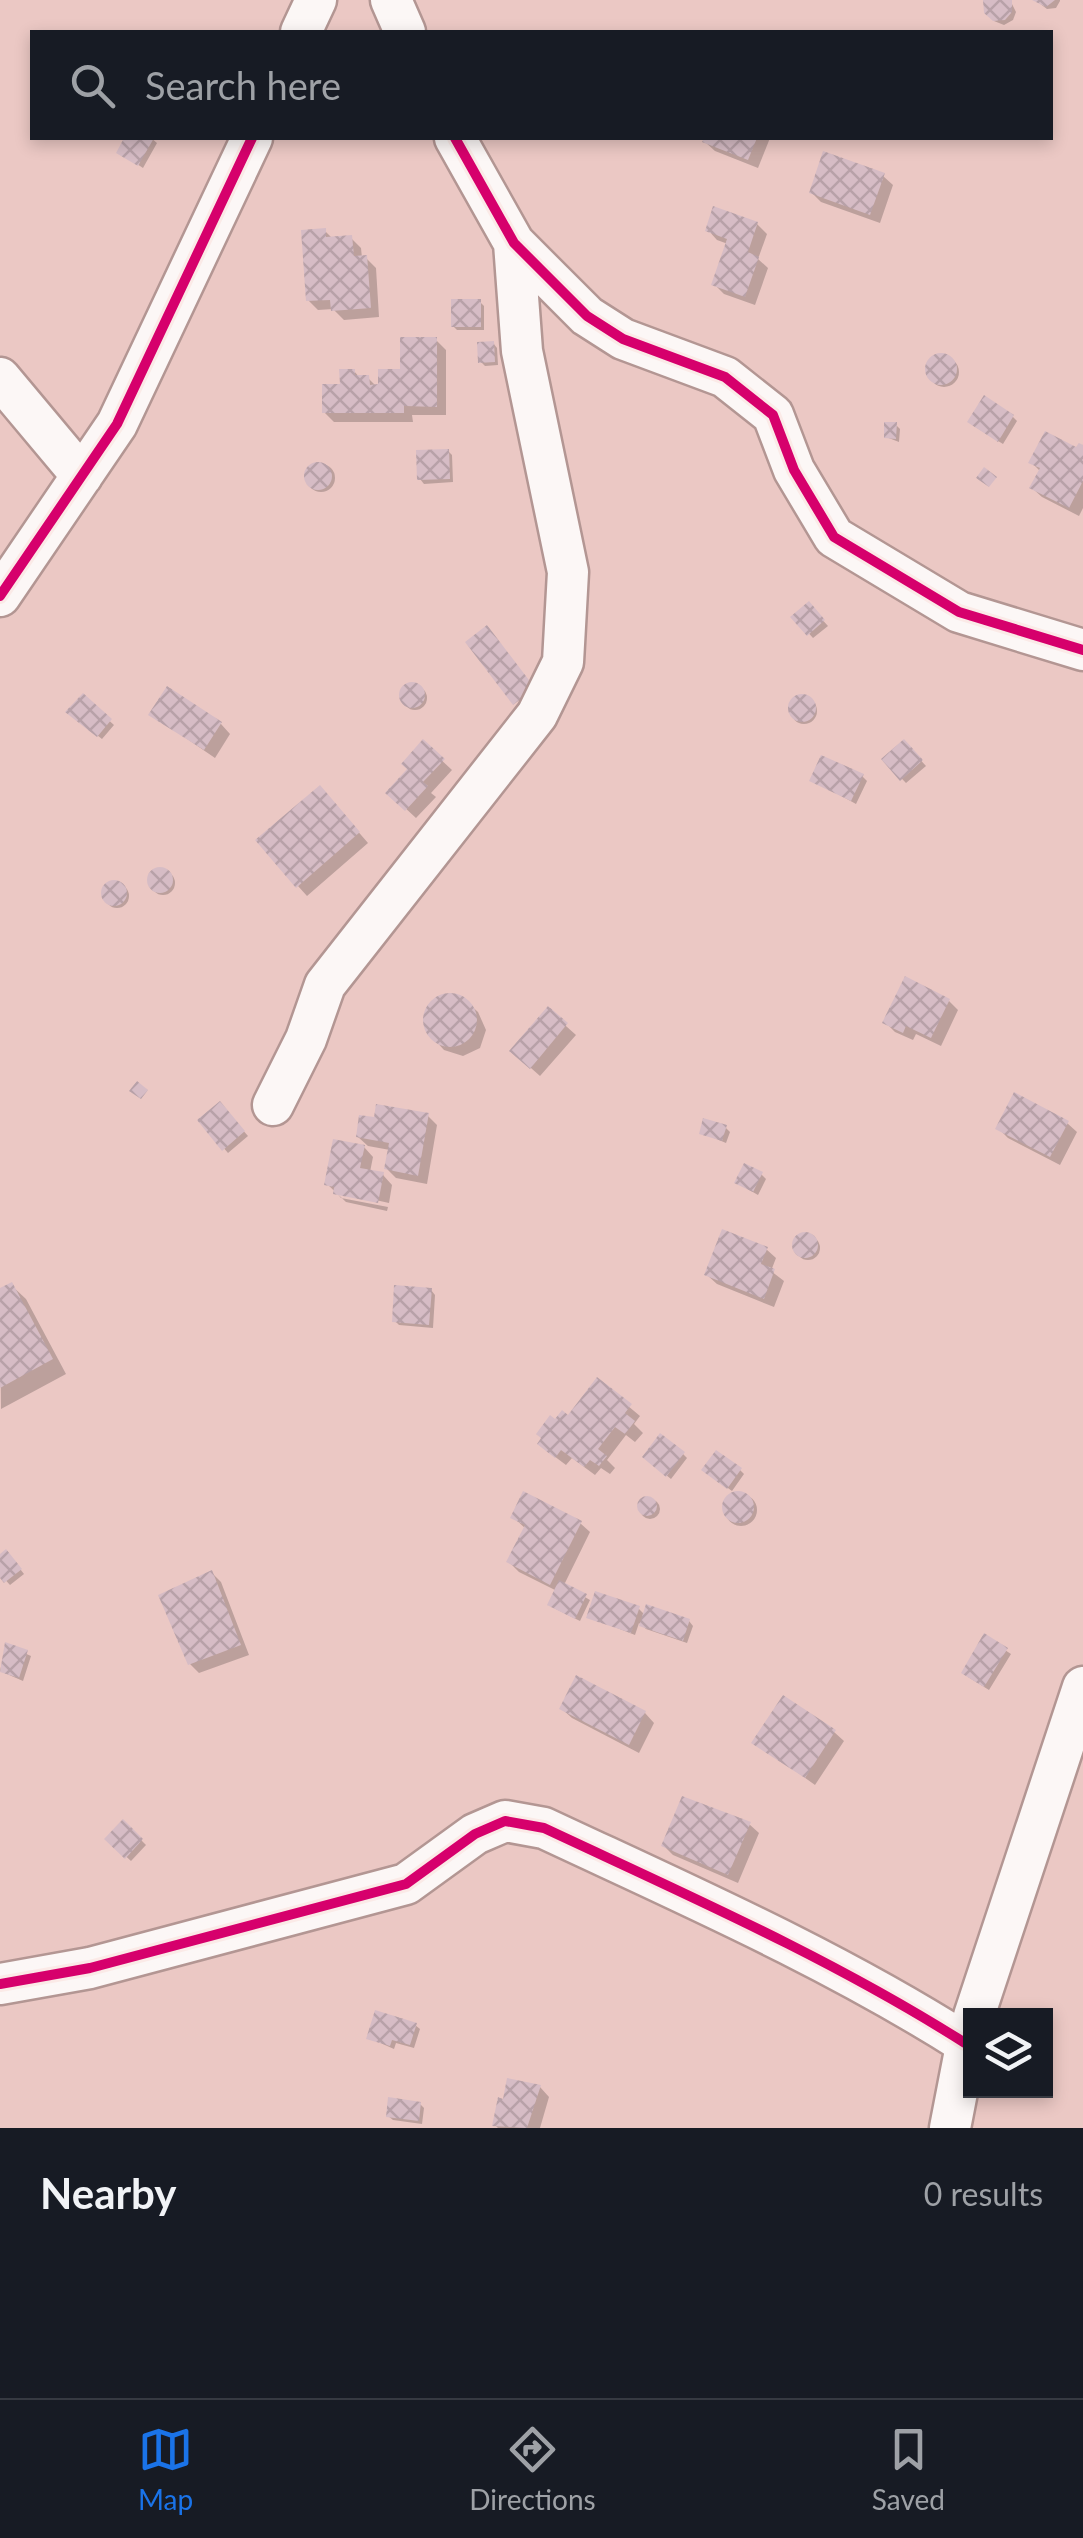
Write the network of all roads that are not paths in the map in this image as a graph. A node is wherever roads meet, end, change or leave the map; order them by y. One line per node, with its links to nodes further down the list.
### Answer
1 (316, 0): 3 (street)
2 (391, 0): 4 (street)
3 (302, 30)
4 (405, 30)
5 (251, 140): 9 (street)
6 (457, 140): 7 (street)
7 (514, 243): 11 (street); 12 (street)
8 (0, 378): 9 (street)
9 (82, 476): 10 (street)
10 (0, 596)
11 (1083, 650)
12 (273, 1105)
13 (1083, 1687): 15 (street)
14 (0, 1984): 16 (street)
15 (977, 2008)
16 (963, 2025)
17 (963, 2063): 18 (street)
18 (950, 2128)

